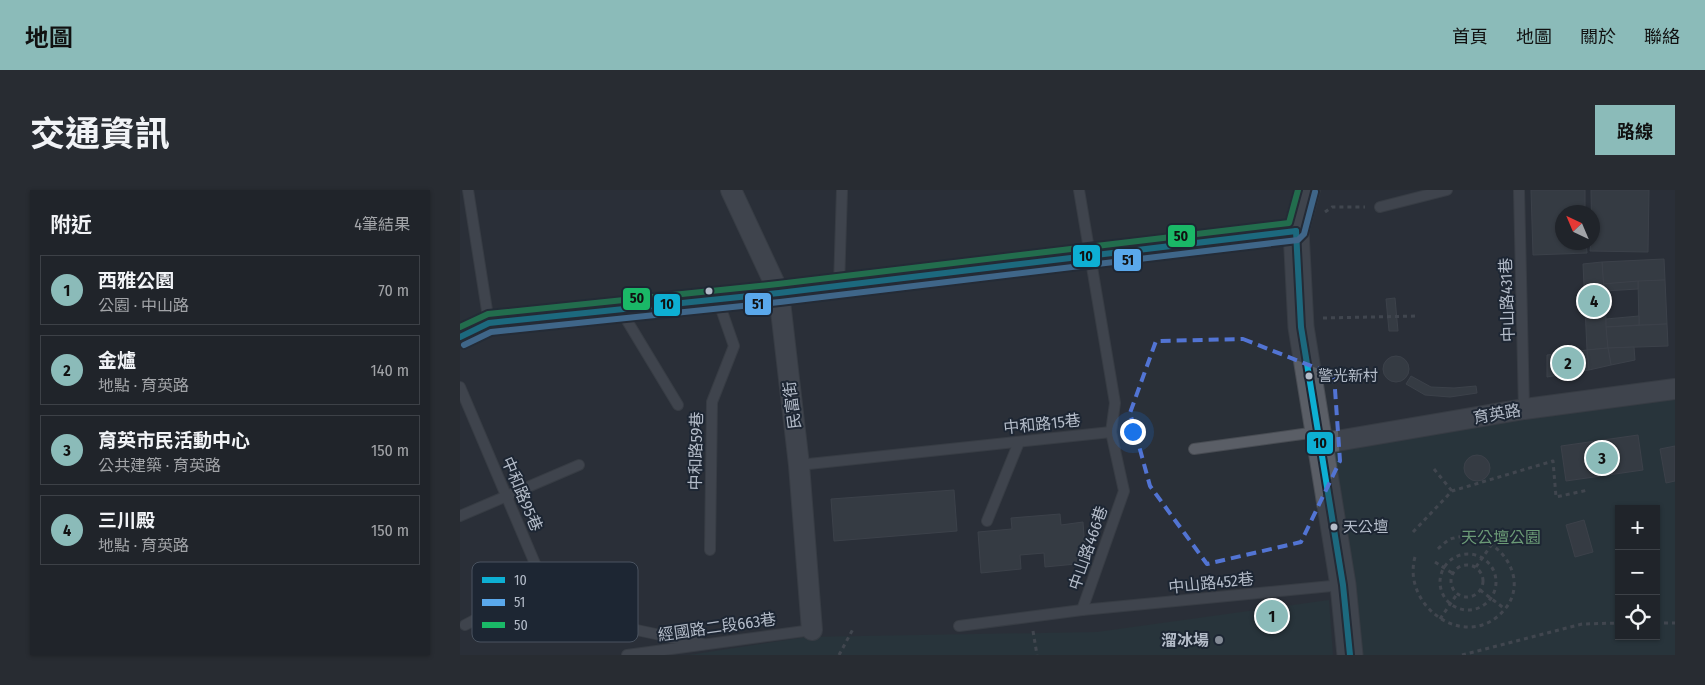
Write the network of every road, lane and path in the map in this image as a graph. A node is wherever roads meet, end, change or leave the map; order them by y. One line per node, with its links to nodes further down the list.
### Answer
1 (468, 190): 17 (lane)
2 (731, 190): 12 (street, 民富街)
3 (842, 190): 11 (lane)
4 (1079, 190): 10 (lane)
5 (1307, 190): 9 (street)
6 (1447, 190): 8 (lane)
7 (1520, 190): 22 (lane, 中山路431巷)
8 (1380, 207): 9 (path)
9 (1296, 232): 10 (street); 16 (street)
10 (1091, 257): 11 (street); 23 (lane)
11 (839, 286): 12 (street)
12 (779, 293): 13 (street); 28 (street, 民富街)
13 (718, 300): 14 (street); 37 (lane, 中和路59巷)
14 (620, 309): 17 (street); 21 (lane)
15 (1418, 316): 16 (path)
16 (1300, 318): 24 (street)
17 (489, 323): 18 (street)
18 (460, 337)
19 (460, 388): 32 (lane, 中和路95巷)
20 (1675, 389): 22 (street, 育英路)
21 (678, 405)
22 (1524, 409): 24 (street, 育英路)
23 (1111, 432): 25 (lane, 中和路15巷); 52 (lane, 中山路466巷)
24 (1318, 438): 26 (lane); 46 (street)
25 (1019, 442): 28 (lane, 中和路15巷); 34 (lane)
26 (1194, 449)
27 (579, 465): 32 (lane)
28 (799, 465): 63 (street, 民富街)
29 (1434, 469): 31 (path)
30 (1588, 490): 31 (path)
31 (1452, 491): 35 (path)
32 (507, 496): 33 (lane); 41 (lane, 中和路95巷)
33 (460, 516)
34 (987, 521)
35 (1413, 532)
36 (1492, 544): 38 (path); 40 (path); 51 (path)
37 (710, 550)
38 (1435, 551)
39 (1415, 557): 54 (path)
40 (1483, 557): 43 (path); 44 (path); 49 (path)
41 (535, 562)
42 (1435, 562): 44 (path)
43 (1476, 567): 45 (path); 47 (path)
44 (1443, 568): 45 (path); 50 (path)
45 (1452, 574): 48 (path)
46 (1343, 585): 52 (lane, 中山路452巷); 68 (street)
47 (1480, 590): 48 (path); 49 (path)
48 (1457, 594): 50 (path)
49 (1490, 599): 50 (path); 51 (path)
50 (1450, 604): 54 (path)
51 (1505, 609): 54 (path)
52 (1082, 610): 53 (lane, 中山路466巷)
53 (1031, 617): 60 (lane, 中山路466巷); 67 (path)
54 (1440, 619)
55 (472, 622): 59 (lane)
56 (1675, 622): 58 (path)
57 (1615, 623): 69 (path)
58 (1660, 623)
59 (465, 626)
60 (959, 626)
61 (853, 629): 66 (path)
62 (638, 630): 64 (lane)
63 (812, 630): 64 (lane, 經國路二段663巷)
64 (703, 644): 65 (lane, 經國路二段663巷)
65 (627, 655)
66 (839, 655)
67 (1037, 655)
68 (1350, 655)
69 (1462, 655)

